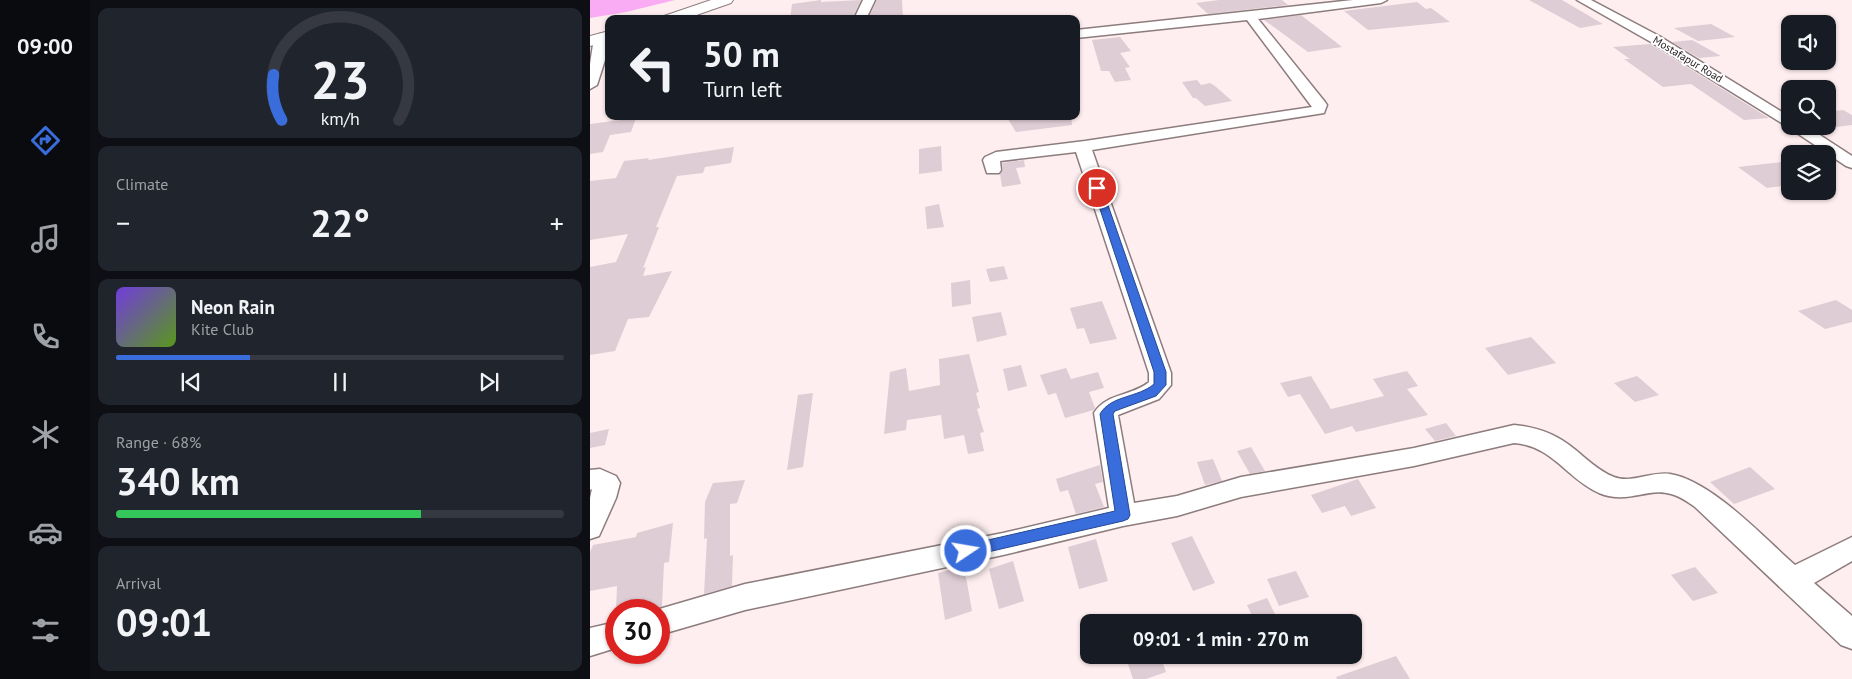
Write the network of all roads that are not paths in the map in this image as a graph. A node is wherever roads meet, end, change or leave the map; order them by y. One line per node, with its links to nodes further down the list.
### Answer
1 (726, 0): 5 (highway)
2 (869, 0): 6 (street)
3 (1380, 0): 7 (street)
4 (1583, 0): 11 (street, Mostafapur Road)
5 (684, 15)
6 (862, 15)
7 (1250, 16): 8 (street); 13 (street)
8 (1080, 34)
9 (600, 38): 10 (street)
10 (590, 85)
11 (1781, 117)
12 (1809, 135): 14 (street)
13 (1085, 146): 15 (street); 17 (street)
14 (1852, 163)
15 (993, 170)
16 (590, 480): 18 (street)
17 (1123, 515): 20 (street); 21 (street)
18 (590, 528)
19 (1852, 548): 20 (street)
20 (1792, 581): 22 (street)
21 (670, 619)
22 (1852, 634)
23 (605, 638): 24 (street)
24 (590, 642)

